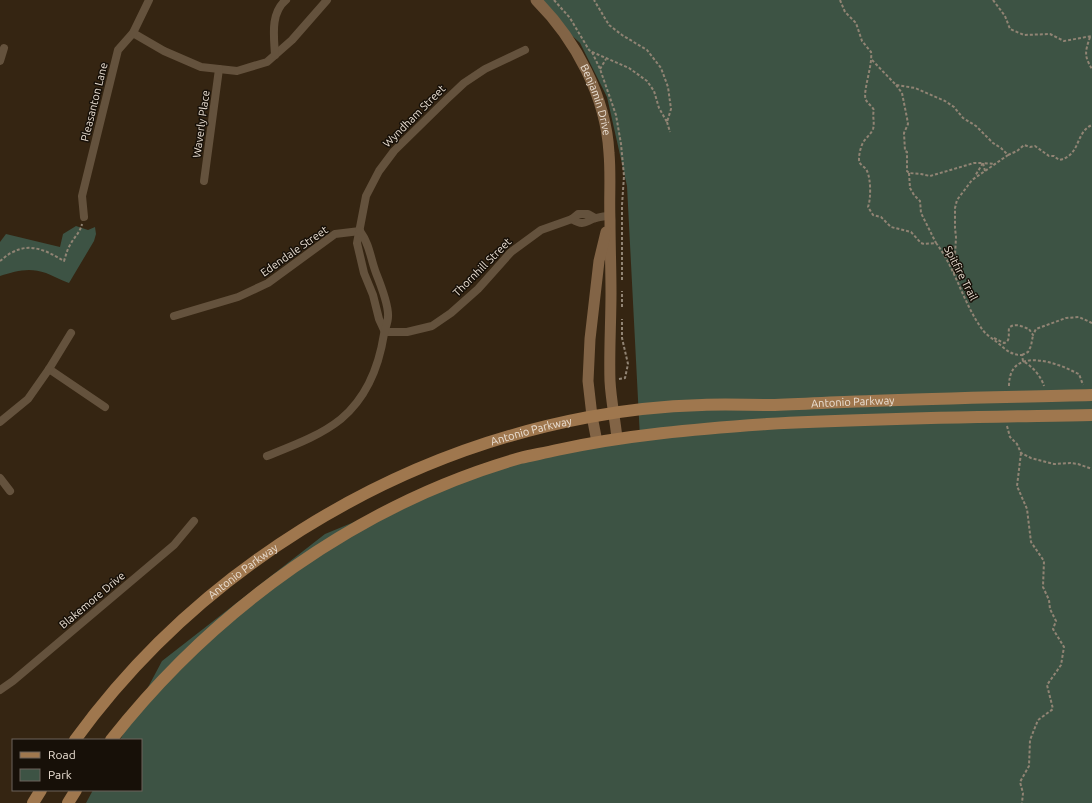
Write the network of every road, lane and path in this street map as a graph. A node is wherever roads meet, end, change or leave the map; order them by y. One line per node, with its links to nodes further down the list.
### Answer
1 (149, 0): 9 (street, Pleasanton Lane)
2 (286, 0): 13 (street)
3 (327, 0): 13 (street)
4 (536, 0): 31 (main road, Benjamin Drive)
5 (554, 0): 14 (path)
6 (594, 0): 21 (path)
7 (840, 0): 15 (path)
8 (993, 0): 10 (path)
9 (133, 33): 17 (street); 32 (street, Pleasanton Lane)
10 (1091, 36): 19 (path)
11 (4, 48): 16 (street)
12 (525, 50): 33 (street, Wyndham Street)
13 (275, 55): 17 (street)
14 (606, 59): 18 (path); 21 (path)
15 (872, 60): 20 (path); 34 (path, Spitfire Trail)
16 (0, 61)
17 (219, 69): 30 (street, Waverly Place)
18 (600, 69)
19 (1092, 69)
20 (896, 85): 24 (path); 28 (path)
21 (667, 122): 23 (path)
22 (1092, 125): 24 (path)
23 (670, 132)
24 (1008, 155): 26 (path)
25 (983, 163): 26 (path); 27 (path); 28 (path); 29 (path)
26 (995, 164): 27 (path)
27 (985, 171): 29 (path)
28 (909, 173): 34 (path)
29 (972, 180): 36 (path)
30 (204, 181)
31 (609, 216): 41 (street, Thornhill Street); 52 (main road, Benjamin Drive); 54 (main road, Benjamin Drive)
32 (84, 217): 35 (path)
33 (360, 231): 37 (street, Edendale Street); 41 (street)
34 (936, 243): 36 (path, Spitfire Trail)
35 (0, 261)
36 (954, 275): 44 (path, Spitfire Trail)
37 (174, 316)
38 (1092, 322): 40 (path)
39 (1030, 330): 40 (path); 43 (path); 44 (path)
40 (1036, 330): 43 (path)
41 (385, 332): 60 (street)
42 (71, 333): 47 (street)
43 (1033, 335): 45 (path)
44 (991, 337): 45 (path, Spitfire Trail)
45 (1022, 355): 46 (path)
46 (1022, 360): 48 (path); 49 (path); 50 (path)
47 (49, 369): 51 (street); 55 (street)
48 (1008, 390)
49 (1089, 395): 50 (main road, Antonio Parkway)
50 (1048, 396): 52 (main road, Antonio Parkway)
51 (105, 407)
52 (614, 413): 54 (main road, Antonio Parkway); 57 (main road, Benjamin Drive)
53 (1092, 414): 57 (main road, Antonio Parkway)
54 (592, 416): 58 (main road, Benjamin Drive); 66 (main road, Antonio Parkway)
55 (0, 422)
56 (1008, 422): 59 (path)
57 (618, 438): 58 (main road, Antonio Parkway)
58 (597, 442): 67 (main road, Antonio Parkway)
59 (1021, 453): 61 (path); 72 (path)
60 (267, 456)
61 (1092, 469)
62 (0, 478): 63 (street)
63 (10, 491)
64 (194, 521): 65 (street, Blakemore Drive)
65 (0, 690)
66 (76, 739)
67 (112, 739)
68 (40, 791): 70 (main road)
69 (75, 791): 71 (main road)
70 (33, 803)
71 (68, 803)
72 (1022, 803)

